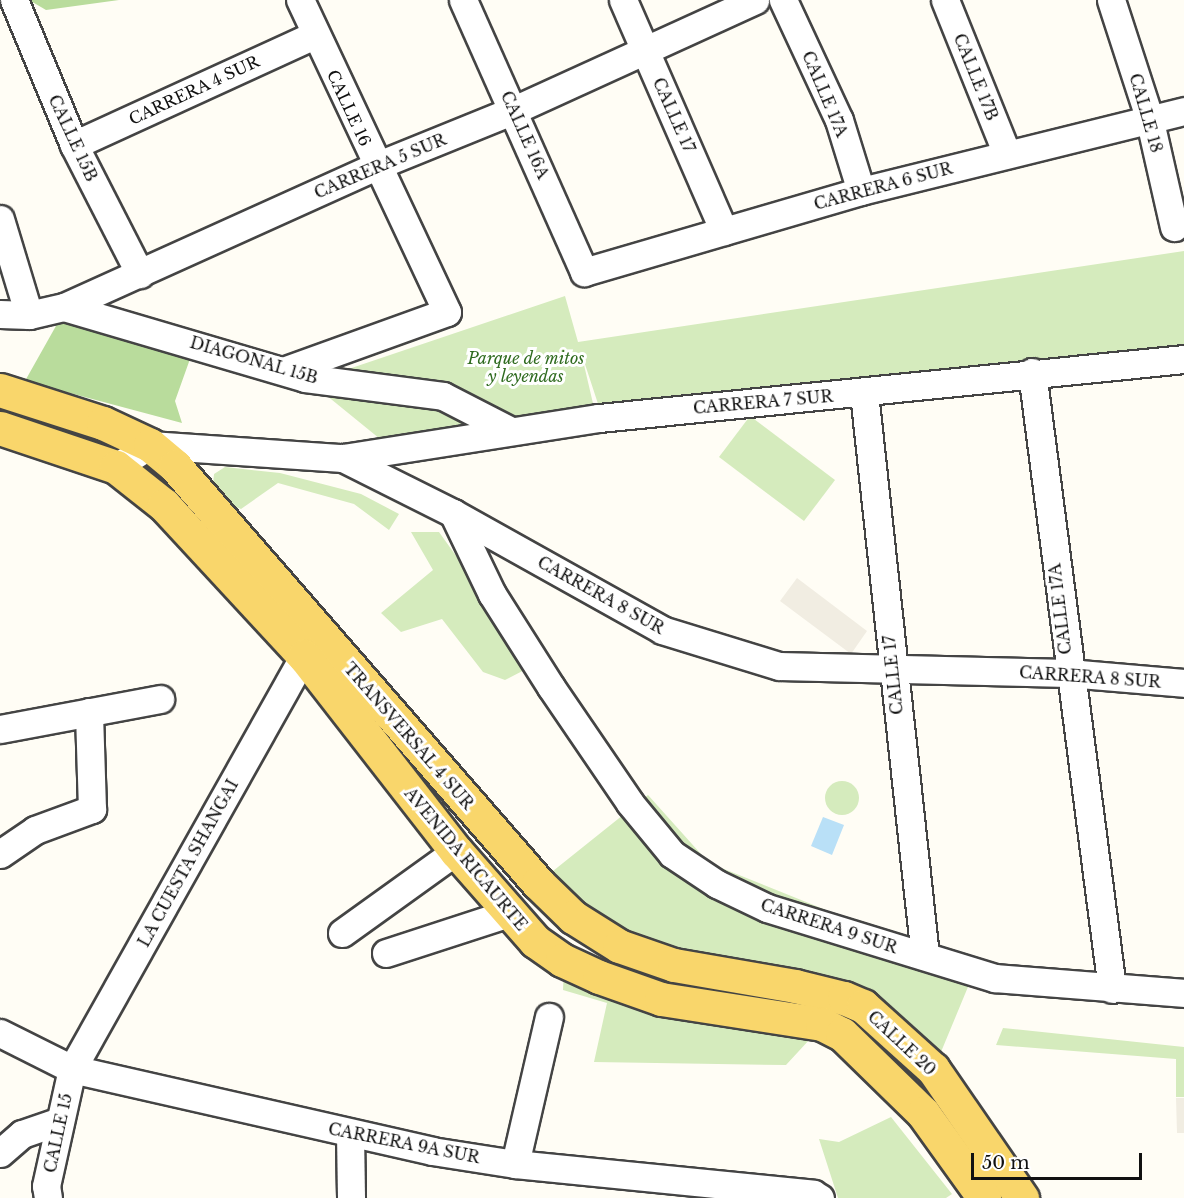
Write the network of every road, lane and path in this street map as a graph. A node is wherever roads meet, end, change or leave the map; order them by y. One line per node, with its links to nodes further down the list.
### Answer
1 (14, 0): 14 (street, CALLE 15B)
2 (300, 0): 9 (street, CALLE 16)
3 (463, 0): 11 (street, CALLE 16A)
4 (623, 0): 10 (street, CALLE 17)
5 (755, 0): 10 (street, CARRERA 5 SUR)
6 (783, 0): 17 (street, CALLE 17A)
7 (945, 0): 15 (street, CALLE 17B)
8 (1111, 0): 13 (street, CALLE 18)
9 (315, 35): 14 (street, CARRERA 4 SUR); 16 (street, CALLE 16)
10 (645, 50): 11 (street, CARRERA 5 SUR); 20 (street, CALLE 17)
11 (514, 110): 16 (street, CARRERA 5 SUR); 21 (street, CALLE 16A)
12 (1184, 111): 13 (street, CARRERA 6 SUR)
13 (1149, 117): 15 (street, CARRERA 6 SUR); 19 (street, CALLE 18)
14 (74, 145): 22 (street, CALLE 15B)
15 (1007, 154): 17 (street, CARRERA 6 SUR)
16 (376, 166): 22 (street, CARRERA 5 SUR); 27 (street, CALLE 16)
17 (861, 191): 20 (street, CARRERA 6 SUR)
18 (0, 219): 25 (street)
19 (1173, 227)
20 (724, 231): 21 (street, CARRERA 6 SUR)
21 (584, 272)
22 (140, 274): 23 (street, CARRERA 5 SUR)
23 (64, 307): 25 (street, CARRERA 5 SUR); 27 (street, DIAGONAL 15B)
24 (0, 314): 25 (street, CARRERA 5 SUR)
25 (29, 315)
26 (1184, 359): 28 (street, CARRERA 7 SUR)
27 (286, 370): 32 (street, DIAGONAL 15B)
28 (1032, 372): 30 (street, CARRERA 7 SUR); 39 (street, CALLE 17A)
29 (0, 390): 33 (main road, TRANSVERSAL 4 SUR)
30 (864, 393): 32 (street, CARRERA 7 SUR); 38 (street, CALLE 17)
31 (0, 428): 35 (main road, AVENIDA RICAURTE)
32 (511, 431): 34 (street, CARRERA 7 SUR)
33 (150, 445): 34 (street, CARRERA 8 SUR); 35 (street); 52 (main road, TRANSVERSAL 4 SUR)
34 (343, 458): 36 (street, CARRERA 8 SUR)
35 (116, 466): 37 (main road, AVENIDA RICAURTE)
36 (453, 513): 38 (street, CARRERA 8 SUR); 49 (street, CARRERA 9 SUR)
37 (304, 656): 44 (main road, AVENIDA RICAURTE); 55 (street, LA CUESTA SHANGAI)
38 (892, 667): 39 (street, CARRERA 8 SUR); 49 (street, CALLE 17)
39 (1068, 673): 40 (street, CARRERA 8 SUR); 50 (street, CALLE 17A)
40 (1184, 683)
41 (160, 699): 42 (street)
42 (89, 712): 43 (street); 45 (street)
43 (0, 729)
44 (456, 852): 46 (main road, AVENIDA RICAURTE); 47 (street)
45 (0, 854)
46 (509, 913): 48 (street); 63 (main road, AVENIDA RICAURTE)
47 (342, 933)
48 (386, 953)
49 (925, 956): 50 (street, CARRERA 9 SUR)
50 (1112, 989): 51 (street, CARRERA 9 SUR)
51 (1184, 993)
52 (862, 1006): 64 (main road, CALLE 20)
53 (549, 1017): 59 (street)
54 (0, 1033): 55 (street, CARRERA 9A SUR)
55 (72, 1069): 56 (street, CALLE 15); 57 (street, CARRERA 9A SUR)
56 (60, 1120): 58 (street); 60 (street, CALLE 15)
57 (350, 1133): 59 (street, CARRERA 9A SUR); 61 (street)
58 (0, 1153)
59 (515, 1164): 62 (street, CARRERA 9A SUR)
60 (48, 1198)
61 (351, 1198)
62 (820, 1198)
63 (984, 1198)
64 (1022, 1198)

